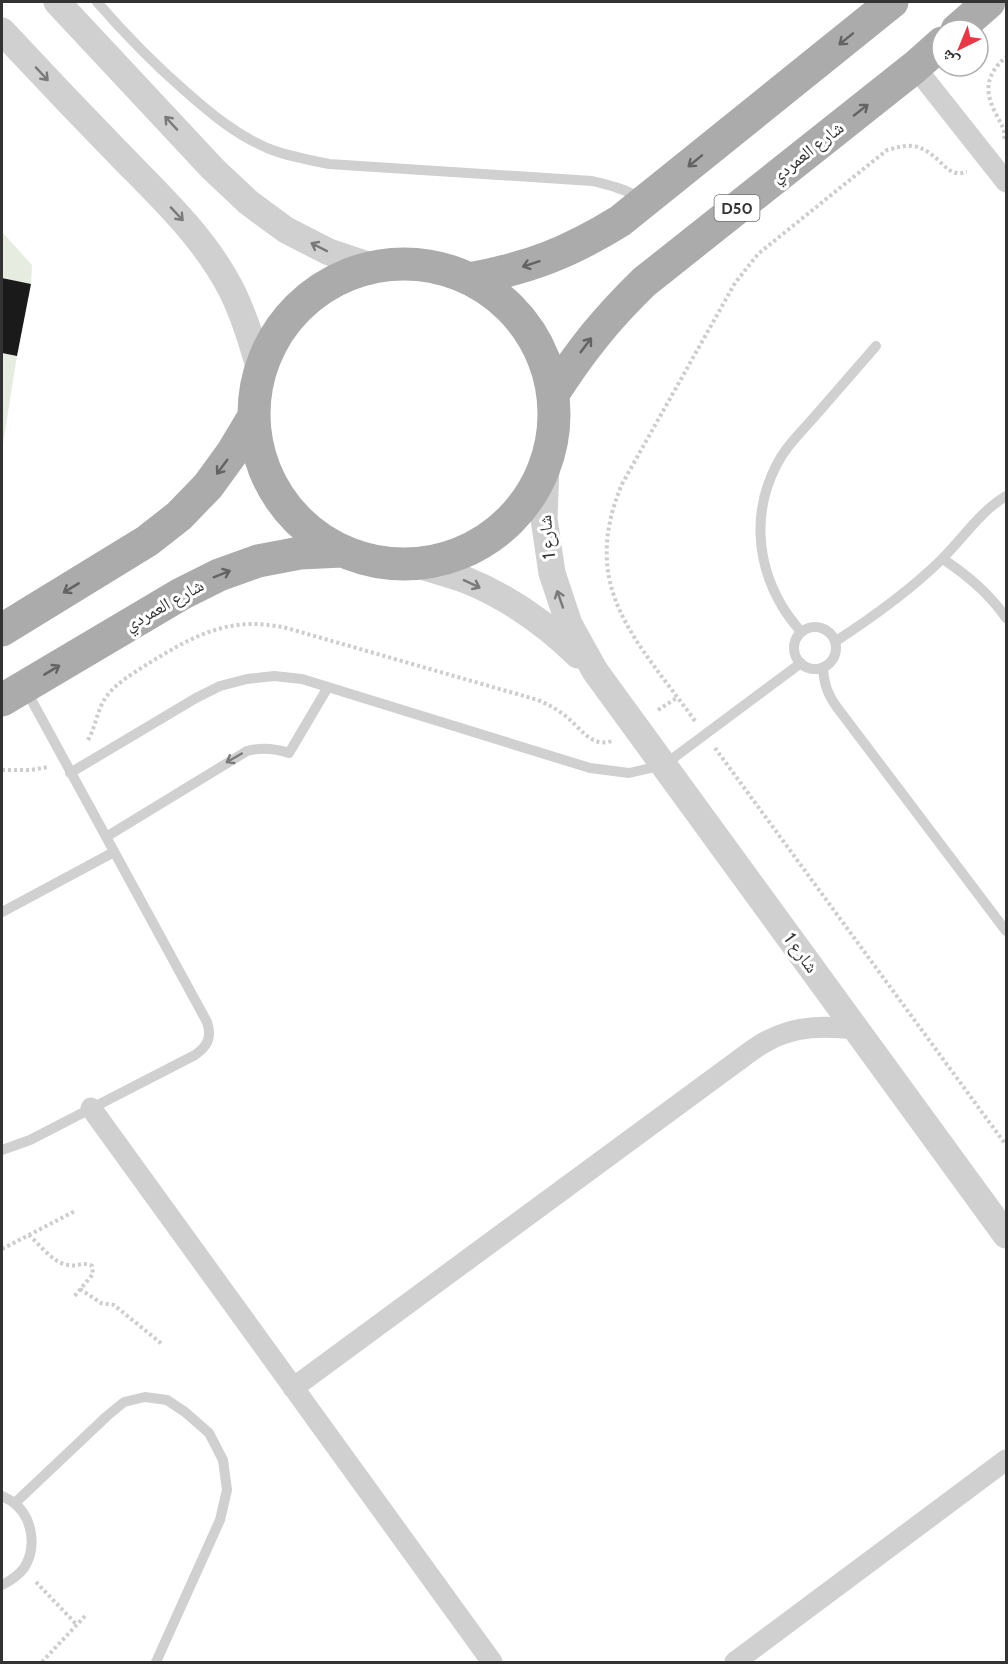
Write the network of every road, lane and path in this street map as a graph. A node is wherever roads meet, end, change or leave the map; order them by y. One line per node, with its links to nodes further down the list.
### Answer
1 (57, 2): 13 (street, one-way to 1)
2 (97, 2): 12 (lane)
3 (989, 2): 5 (main road)
4 (877, 9): 12 (main road, one-way to 12)
5 (971, 18)
6 (2, 31): 16 (street, one-way to 16)
7 (930, 54): 9 (main road, شارع العمردي / D50)
8 (1006, 57): 10 (path)
9 (915, 67): 10 (street); 17 (main road, شارع العمردي / D50, one-way to 9)
10 (985, 157): 11 (street); 33 (path)
11 (1006, 182)
12 (645, 202): 14 (main road, one-way to 14)
13 (374, 267): 14 (main road); 16 (main road)
14 (469, 279): 17 (main road)
15 (876, 346): 26 (lane)
16 (260, 370): 18 (main road)
17 (553, 394): 19 (main road)
18 (253, 418): 21 (main road); 25 (main road, one-way to 25)
19 (546, 466): 23 (main road); 30 (street, شارع 1, one-way to 19)
20 (1006, 496): 22 (lane)
21 (342, 551): 23 (main road); 32 (main road, شارع العمردي, one-way to 21)
22 (942, 559): 24 (lane); 27 (lane)
23 (417, 564): 30 (street, شارع 1, one-way to 30)
24 (1006, 618)
25 (2, 630)
26 (801, 632): 27 (lane); 28 (lane)
27 (836, 640): 29 (lane)
28 (801, 663): 29 (lane); 33 (lane)
29 (824, 668): 39 (lane)
30 (595, 671): 34 (street, شارع 1)
31 (328, 687): 34 (lane); 35 (lane); 36 (lane, one-way to 36)
32 (13, 693): 35 (lane)
33 (705, 735): 34 (lane); 42 (path)
34 (664, 765): 40 (street, شارع 1)
35 (70, 773): 36 (lane)
36 (106, 837): 37 (lane)
37 (114, 852): 38 (lane); 41 (lane)
38 (2, 912)
39 (1006, 931)
40 (856, 1029): 45 (street, شارع 1); 51 (street)
41 (91, 1108): 43 (lane); 51 (street)
42 (1006, 1145)
43 (3, 1146)
44 (75, 1211): 46 (path)
45 (1006, 1234)
46 (29, 1235): 47 (path); 48 (path)
47 (2, 1249)
48 (80, 1289): 49 (path); 50 (path)
49 (74, 1298)
50 (162, 1344)
51 (293, 1388): 61 (street)
52 (1006, 1460): 62 (street)
53 (2, 1496): 54 (lane)
54 (15, 1503): 55 (lane); 60 (lane)
55 (24, 1568): 56 (lane); 58 (path)
56 (2, 1585)
57 (85, 1616): 58 (path)
58 (77, 1625): 59 (path)
59 (42, 1662)
60 (156, 1662)
61 (492, 1662)
62 (735, 1662)

